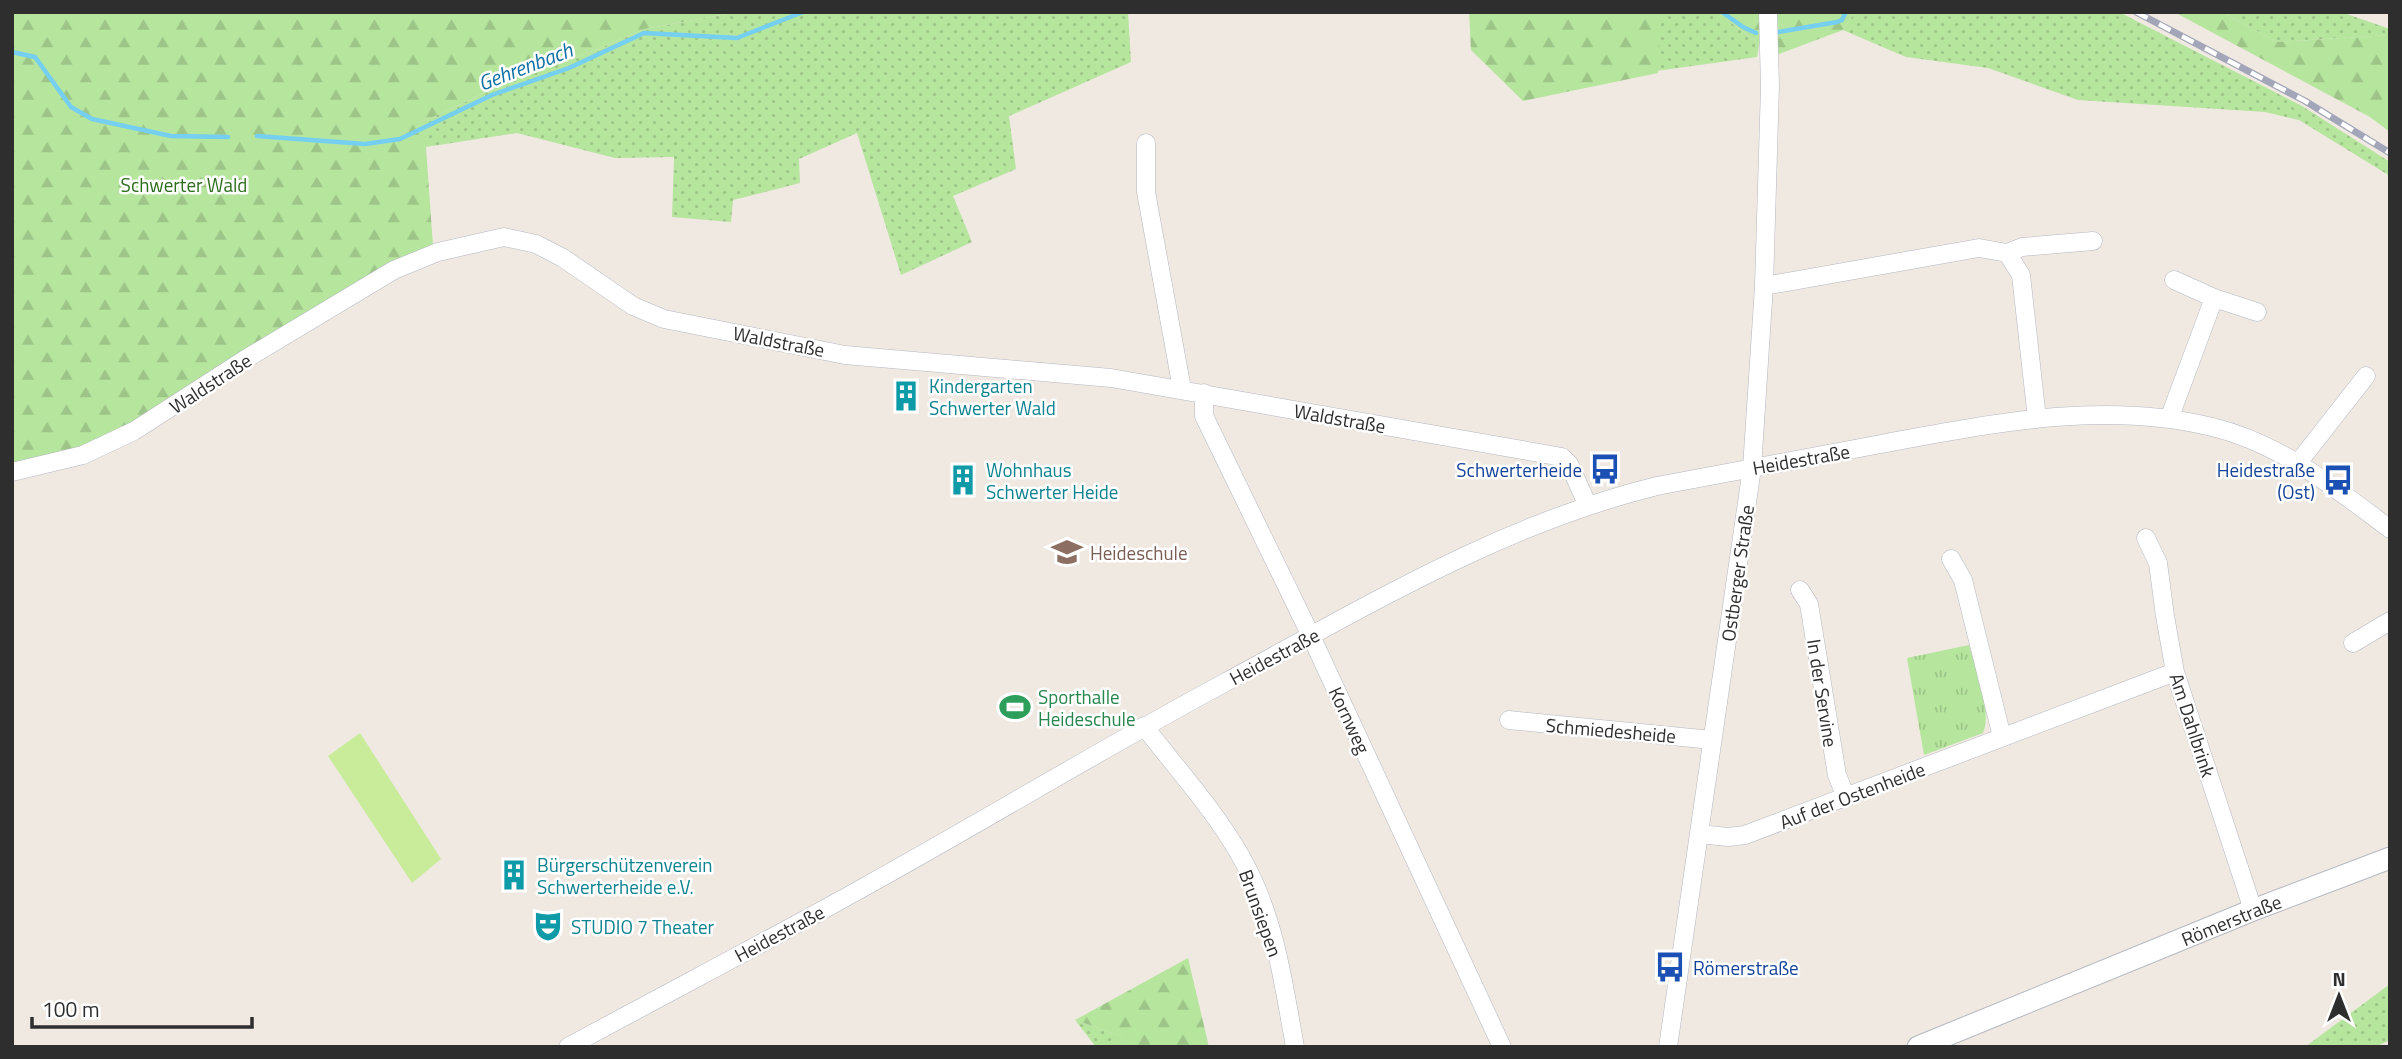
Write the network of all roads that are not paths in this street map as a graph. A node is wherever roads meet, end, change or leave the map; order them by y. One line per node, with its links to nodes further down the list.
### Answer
1 (1768, 12): 6 (street, Ostberger Straße)
2 (1146, 143): 10 (street)
3 (2093, 240): 4 (street)
4 (2007, 253): 6 (street); 12 (street)
5 (2174, 279): 7 (street)
6 (1764, 286): 15 (street, Ostberger Straße)
7 (2214, 298): 8 (street); 13 (street)
8 (2257, 312)
9 (2365, 376): 14 (street)
10 (1182, 389): 11 (street, Waldstraße); 16 (street, Waldstraße)
11 (1204, 393): 17 (street, Waldstraße); 23 (street, Kornweg)
12 (2037, 419): 13 (street, Heidestraße); 15 (street, Heidestraße)
13 (2169, 419): 14 (street, Heidestraße)
14 (2298, 463): 18 (street, Heidestraße)
15 (1752, 468): 17 (street, Heidestraße); 29 (street, Ostberger Straße)
16 (12, 472)
17 (1588, 506): 23 (street, Heidestraße)
18 (2390, 529)
19 (2146, 538): 25 (street, Am Dahlbrink)
20 (1951, 559): 28 (street)
21 (1800, 590): 30 (street, In der Servine)
22 (2390, 621): 24 (street)
23 (1311, 636): 27 (street, Heidestraße); 36 (street, Kornweg)
24 (2353, 643)
25 (2175, 672): 28 (street, Auf der Ostenheide); 33 (street, Am Dahlbrink)
26 (1509, 720): 29 (street, Schmiedesheide)
27 (1144, 726): 34 (street, Heidestraße); 35 (street, Brunsiepen)
28 (2002, 737): 30 (street, Auf der Ostenheide)
29 (1712, 740): 31 (street, Ostberger Straße)
30 (1846, 797): 31 (street, Auf der Ostenheide)
31 (1699, 834): 37 (street, Ostberger Straße)
32 (2390, 858): 33 (street, Römerstraße)
33 (2253, 911): 38 (street, Römerstraße)
34 (568, 1047)
35 (1295, 1047)
36 (1502, 1047)
37 (1668, 1047)
38 (1918, 1047)

